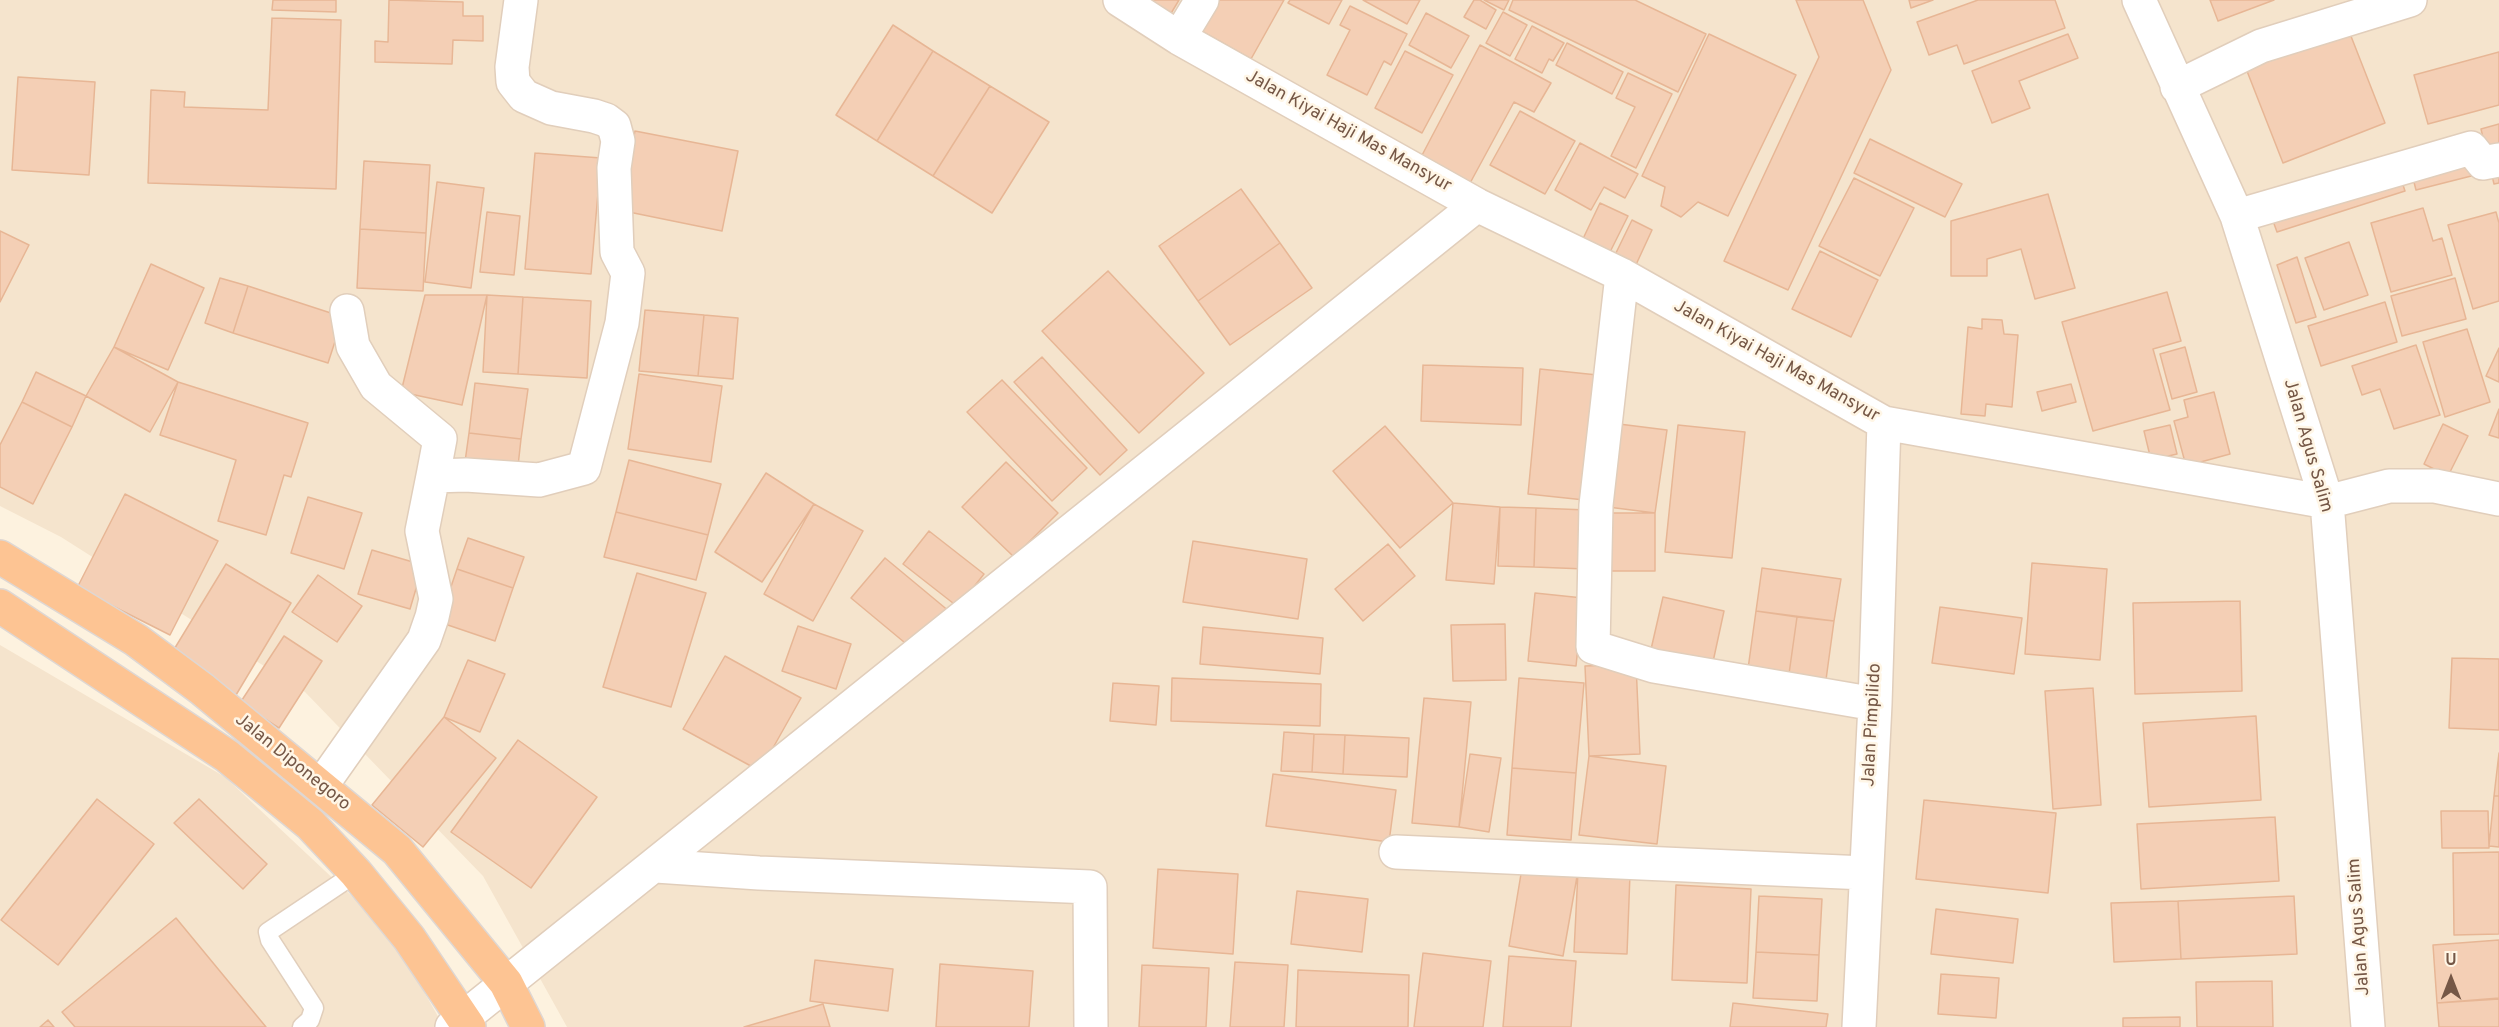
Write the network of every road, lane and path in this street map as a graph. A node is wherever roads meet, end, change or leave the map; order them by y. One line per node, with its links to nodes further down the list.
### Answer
1 (521, 0): 14 (street)
2 (1120, 0): 6 (street, Jalan Kiyai Haji Mas Mansyur)
3 (1202, 0): 6 (street)
4 (2139, 0): 7 (street, Jalan Agus Salim)
5 (2410, 0): 7 (street)
6 (1179, 38): 9 (street, Jalan Kiyai Haji Mas Mansyur)
7 (2177, 87): 10 (street, Jalan Agus Salim)
8 (2499, 160): 10 (street)
9 (1477, 205): 11 (street, Jalan Kiyai Haji Mas Mansyur); 22 (street)
10 (2237, 216): 16 (street, Jalan Agus Salim)
11 (1622, 275): 13 (street, Jalan Kiyai Haji Mas Mansyur); 19 (street)
12 (347, 311): 14 (street)
13 (1884, 423): 16 (street, Jalan Kiyai Haji Mas Mansyur); 19 (street, Jalan Pimpilido)
14 (433, 476): 20 (street)
15 (2499, 499): 16 (street, Jalan Kiyai Haji Mas Mansyur)
16 (2327, 502): 31 (street, Jalan Agus Salim)
17 (0, 557): 20 (highway, Jalan Diponegoro)
18 (0, 606): 23 (highway, Jalan Diponegoro)
19 (1875, 704): 24 (street, Jalan Pimpilido)
20 (321, 786): 25 (highway, Jalan Diponegoro)
21 (1396, 852): 24 (street)
22 (656, 866): 25 (street); 29 (street)
23 (356, 873): 26 (highway, Jalan Diponegoro); 27 (lane)
24 (1865, 873): 30 (street, Jalan Pimpilido)
25 (506, 983): 26 (street); 28 (highway, Jalan Diponegoro)
26 (462, 1024)
27 (302, 1027)
28 (528, 1027)
29 (1091, 1027)
30 (1858, 1027)
31 (2368, 1027)

